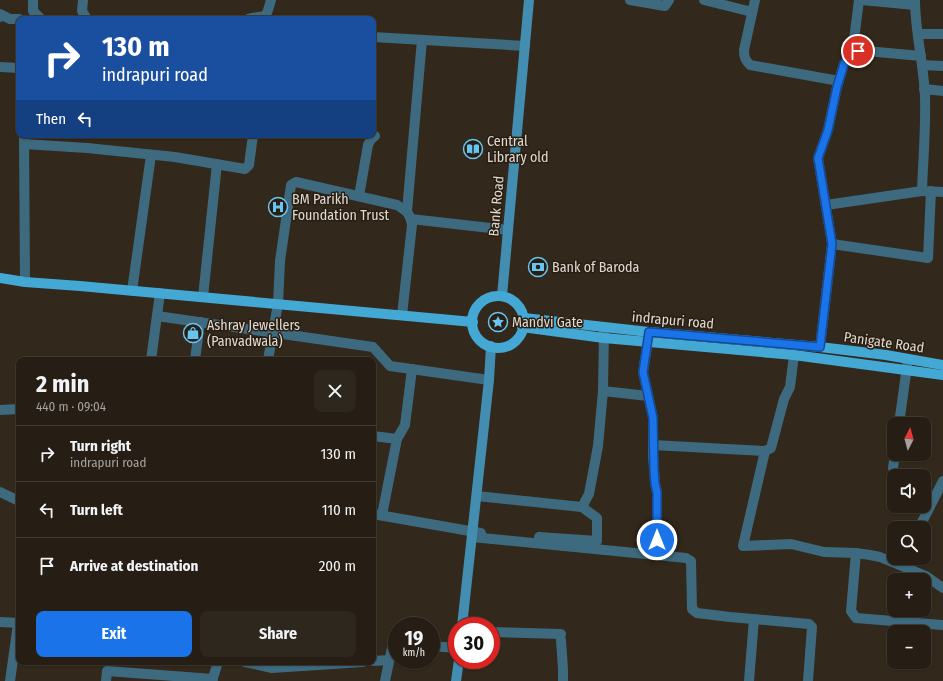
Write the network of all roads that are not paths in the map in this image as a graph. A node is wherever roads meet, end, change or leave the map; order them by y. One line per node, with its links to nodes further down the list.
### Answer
1 (33, 0): 14 (street)
2 (83, 0): 15 (street)
3 (271, 0): 16 (street)
4 (529, 0): 23 (main road, Bank Road)
5 (630, 0): 6 (street)
6 (669, 0)
7 (704, 0): 12 (street)
8 (755, 0): 12 (street)
9 (858, 0): 24 (street)
10 (862, 0): 11 (street)
11 (915, 3): 19 (street)
12 (752, 12): 29 (street)
13 (0, 14): 17 (street); 18 (street)
14 (38, 16)
15 (85, 16)
16 (265, 16)
17 (0, 18)
18 (16, 19)
19 (918, 34): 20 (street); 25 (street)
20 (943, 34)
21 (376, 37): 22 (street)
22 (422, 40): 23 (street); 41 (street)
23 (525, 46): 42 (main road, Bank Road)
24 (854, 50): 25 (street); 29 (street)
25 (922, 60): 26 (street); 30 (street)
26 (943, 66)
27 (0, 67): 28 (street)
28 (16, 68)
29 (839, 81): 40 (street)
30 (924, 89): 31 (street); 37 (street)
31 (943, 91)
32 (253, 138): 36 (street)
33 (372, 138): 39 (street)
34 (24, 140): 35 (street); 45 (street)
35 (151, 155): 36 (street); 46 (street)
36 (216, 164): 49 (street)
37 (926, 191): 38 (street); 40 (street); 43 (street)
38 (943, 192)
39 (359, 196): 41 (street); 50 (street)
40 (826, 205): 43 (street)
41 (409, 215): 42 (street); 51 (street)
42 (508, 230): 48 (main road, Bank Road)
43 (832, 244): 60 (street)
44 (0, 278): 45 (main road)
45 (25, 282): 46 (main road)
46 (132, 291): 47 (main road)
47 (160, 293): 49 (main road); 52 (street)
48 (502, 296): 54 (main road); 55 (main road)
49 (203, 297): 50 (main road)
50 (278, 304): 51 (main road); 56 (street)
51 (402, 315): 54 (main road)
52 (157, 316): 53 (street); 62 (street)
53 (200, 322): 56 (street); 63 (street)
54 (473, 322): 59 (main road)
55 (523, 322): 57 (main road, indrapuri road); 59 (main road)
56 (273, 332): 64 (street); 67 (street)
57 (604, 333): 58 (main road, indrapuri road); 71 (street)
58 (648, 337): 60 (main road, indrapuri road); 61 (main road); 72 (street)
59 (491, 346): 70 (main road)
60 (820, 347): 65 (main road, Panigate Road)
61 (794, 356): 68 (main road); 79 (street)
62 (151, 357)
63 (195, 357)
64 (269, 357)
65 (908, 359): 66 (main road, Panigate Road); 68 (street)
66 (943, 365)
67 (412, 369): 70 (street); 77 (street)
68 (907, 370): 69 (main road); 75 (street)
69 (943, 375)
70 (490, 380): 84 (main road)
71 (603, 391): 72 (street); 86 (street)
72 (648, 396): 78 (street)
73 (16, 409): 74 (street)
74 (0, 410)
75 (900, 417)
76 (376, 436): 77 (street)
77 (397, 439): 87 (street)
78 (653, 445): 79 (street); 91 (street)
79 (765, 451): 90 (street)
80 (894, 461): 81 (street)
81 (893, 468)
82 (943, 481): 88 (street)
83 (0, 492): 85 (street)
84 (477, 496): 86 (street); 89 (main road)
85 (16, 500)
86 (582, 507): 89 (street)
87 (377, 514): 89 (street)
88 (923, 521)
89 (472, 535): 91 (street); 95 (main road)
90 (856, 553): 92 (street); 99 (street)
91 (657, 555): 96 (street)
92 (887, 559)
93 (908, 565): 94 (street)
94 (943, 588)
95 (463, 617)
96 (754, 619): 115 (street); 116 (street)
97 (0, 622): 98 (street)
98 (16, 623)
99 (942, 625)
100 (500, 633): 114 (street)
101 (16, 642): 110 (street)
102 (388, 660): 103 (street)
103 (376, 661)
104 (217, 665): 109 (street)
105 (258, 665): 106 (street)
106 (318, 665)
107 (388, 665): 112 (street)
108 (457, 669): 113 (main road)
109 (213, 680): 111 (street)
110 (10, 681)
111 (106, 681)
112 (385, 681)
113 (456, 681)
114 (563, 681)
115 (749, 681)
116 (808, 681)

